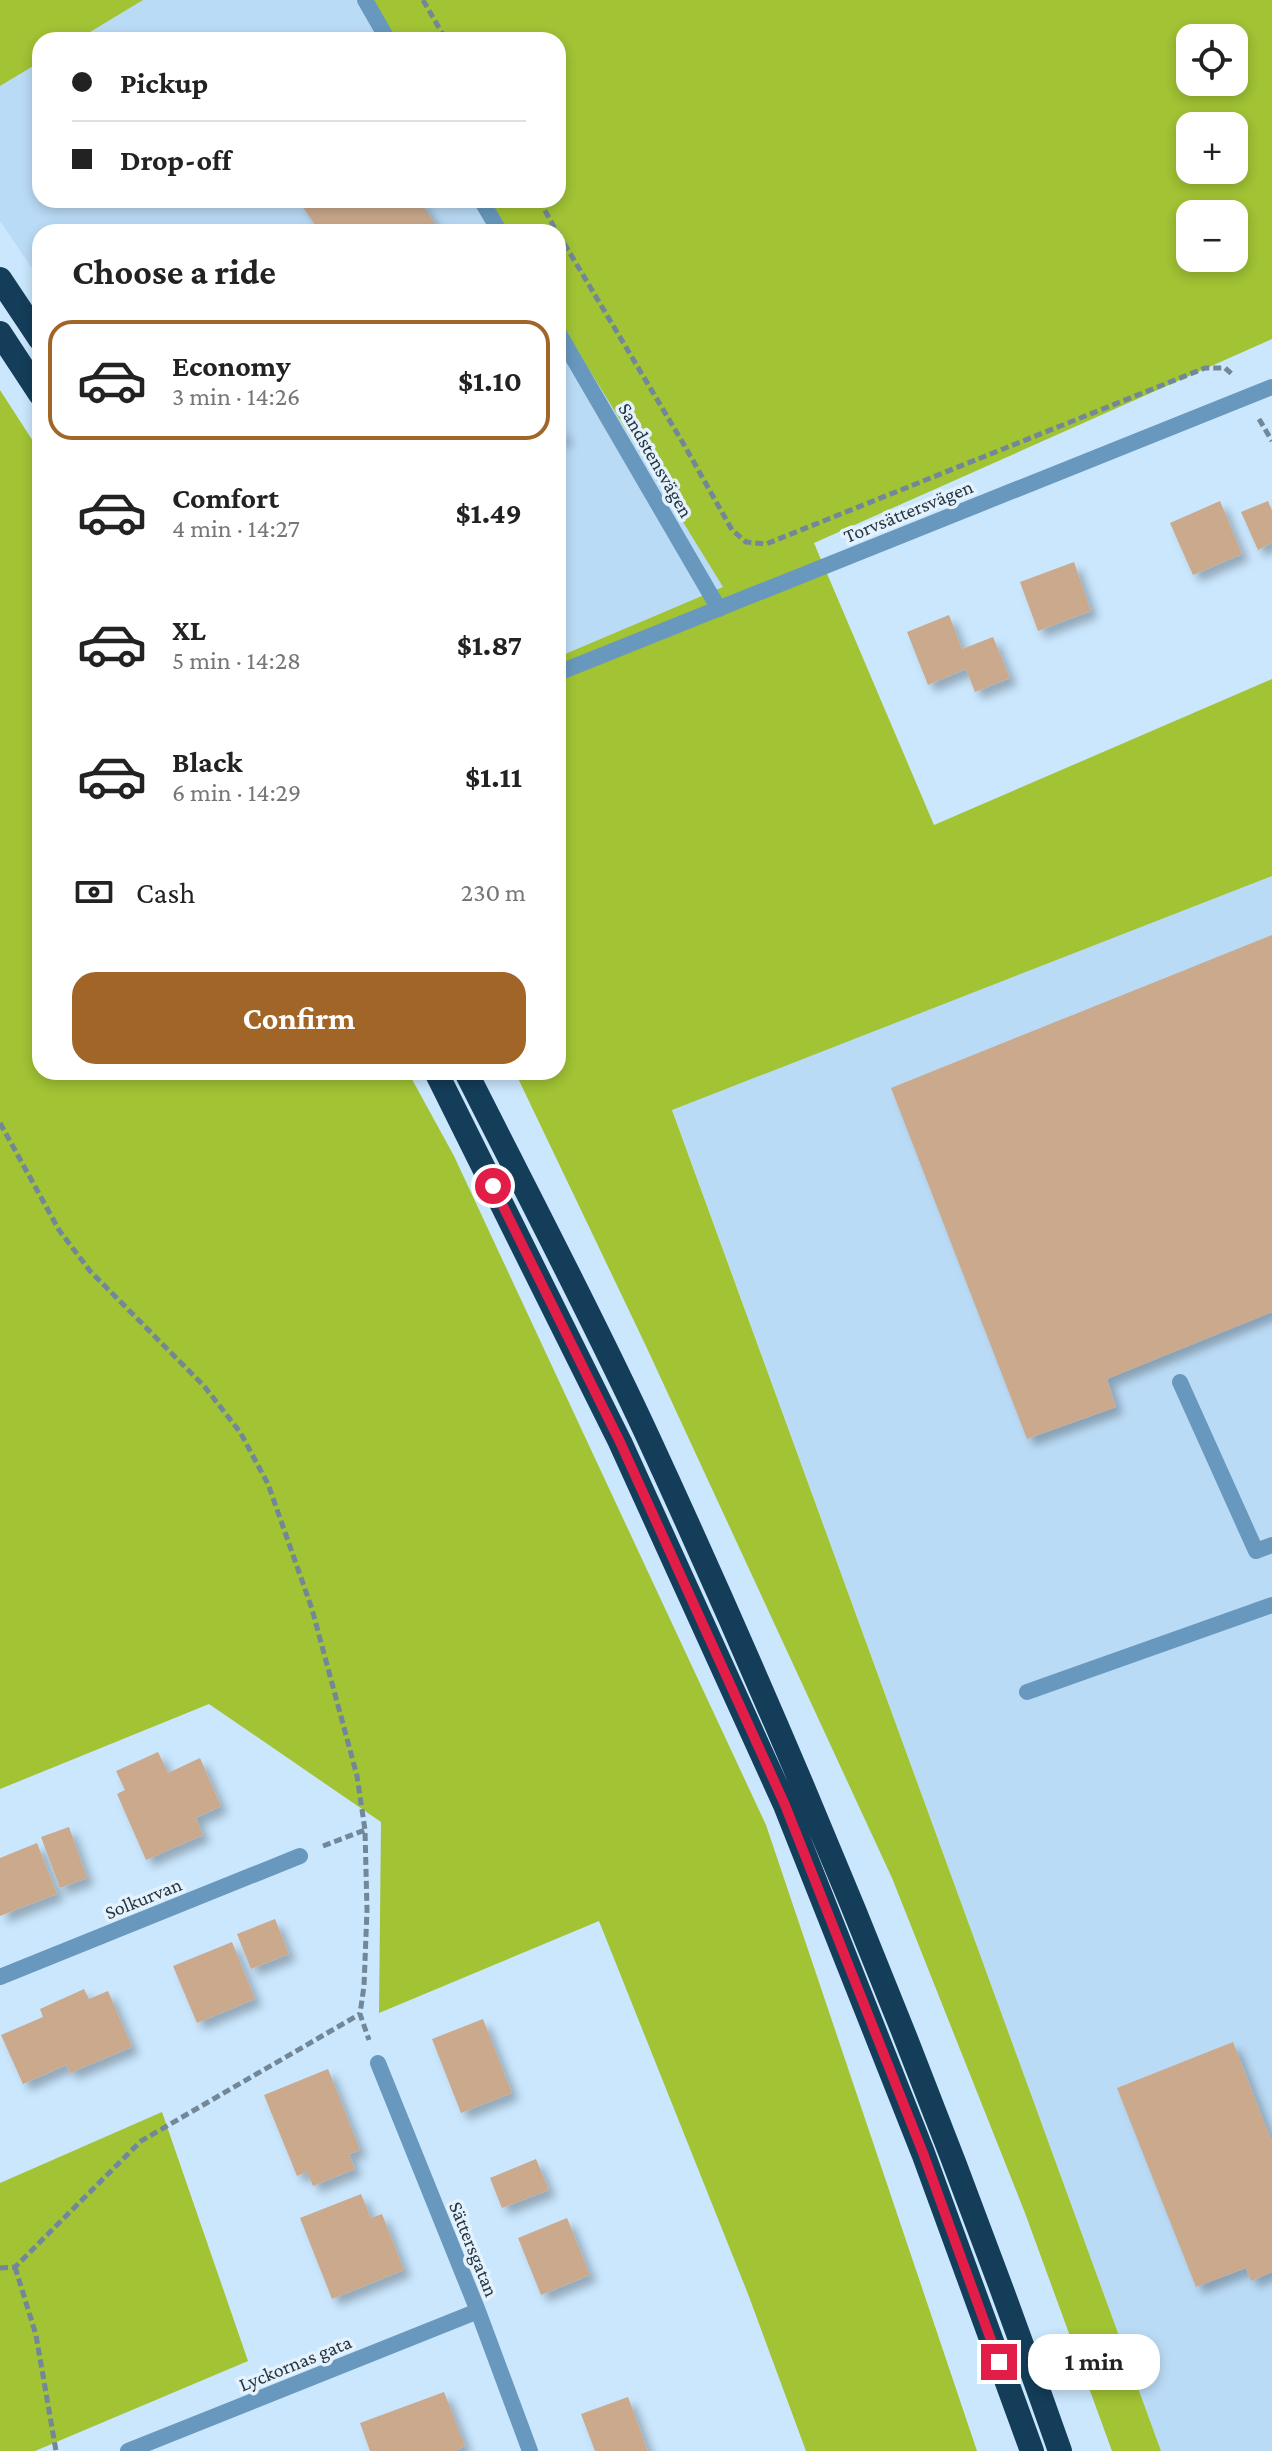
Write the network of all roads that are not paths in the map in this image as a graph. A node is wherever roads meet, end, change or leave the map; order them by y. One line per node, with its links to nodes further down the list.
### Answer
1 (365, 0): 2 (street)
2 (383, 32)
3 (0, 279): 4 (highway)
4 (32, 327)
5 (0, 333): 7 (highway)
6 (566, 346): 9 (street, Sandstensvägen)
7 (32, 382)
8 (1272, 387): 9 (street, Torvsättersvägen)
9 (719, 609): 10 (street, Torvsättersvägen)
10 (566, 670)
11 (440, 1080): 23 (highway)
12 (470, 1080): 24 (highway)
13 (1180, 1382): 14 (street)
14 (1272, 1545)
15 (1272, 1605): 16 (street)
16 (1027, 1692)
17 (300, 1856): 18 (street, Solkurvan)
18 (0, 1977)
19 (378, 2063): 20 (street, Sättersgatan)
20 (478, 2311): 21 (street, Lyckornas gata); 22 (street, Sättersgatan)
21 (128, 2451)
22 (530, 2451)
23 (1032, 2451)
24 (1060, 2451)

